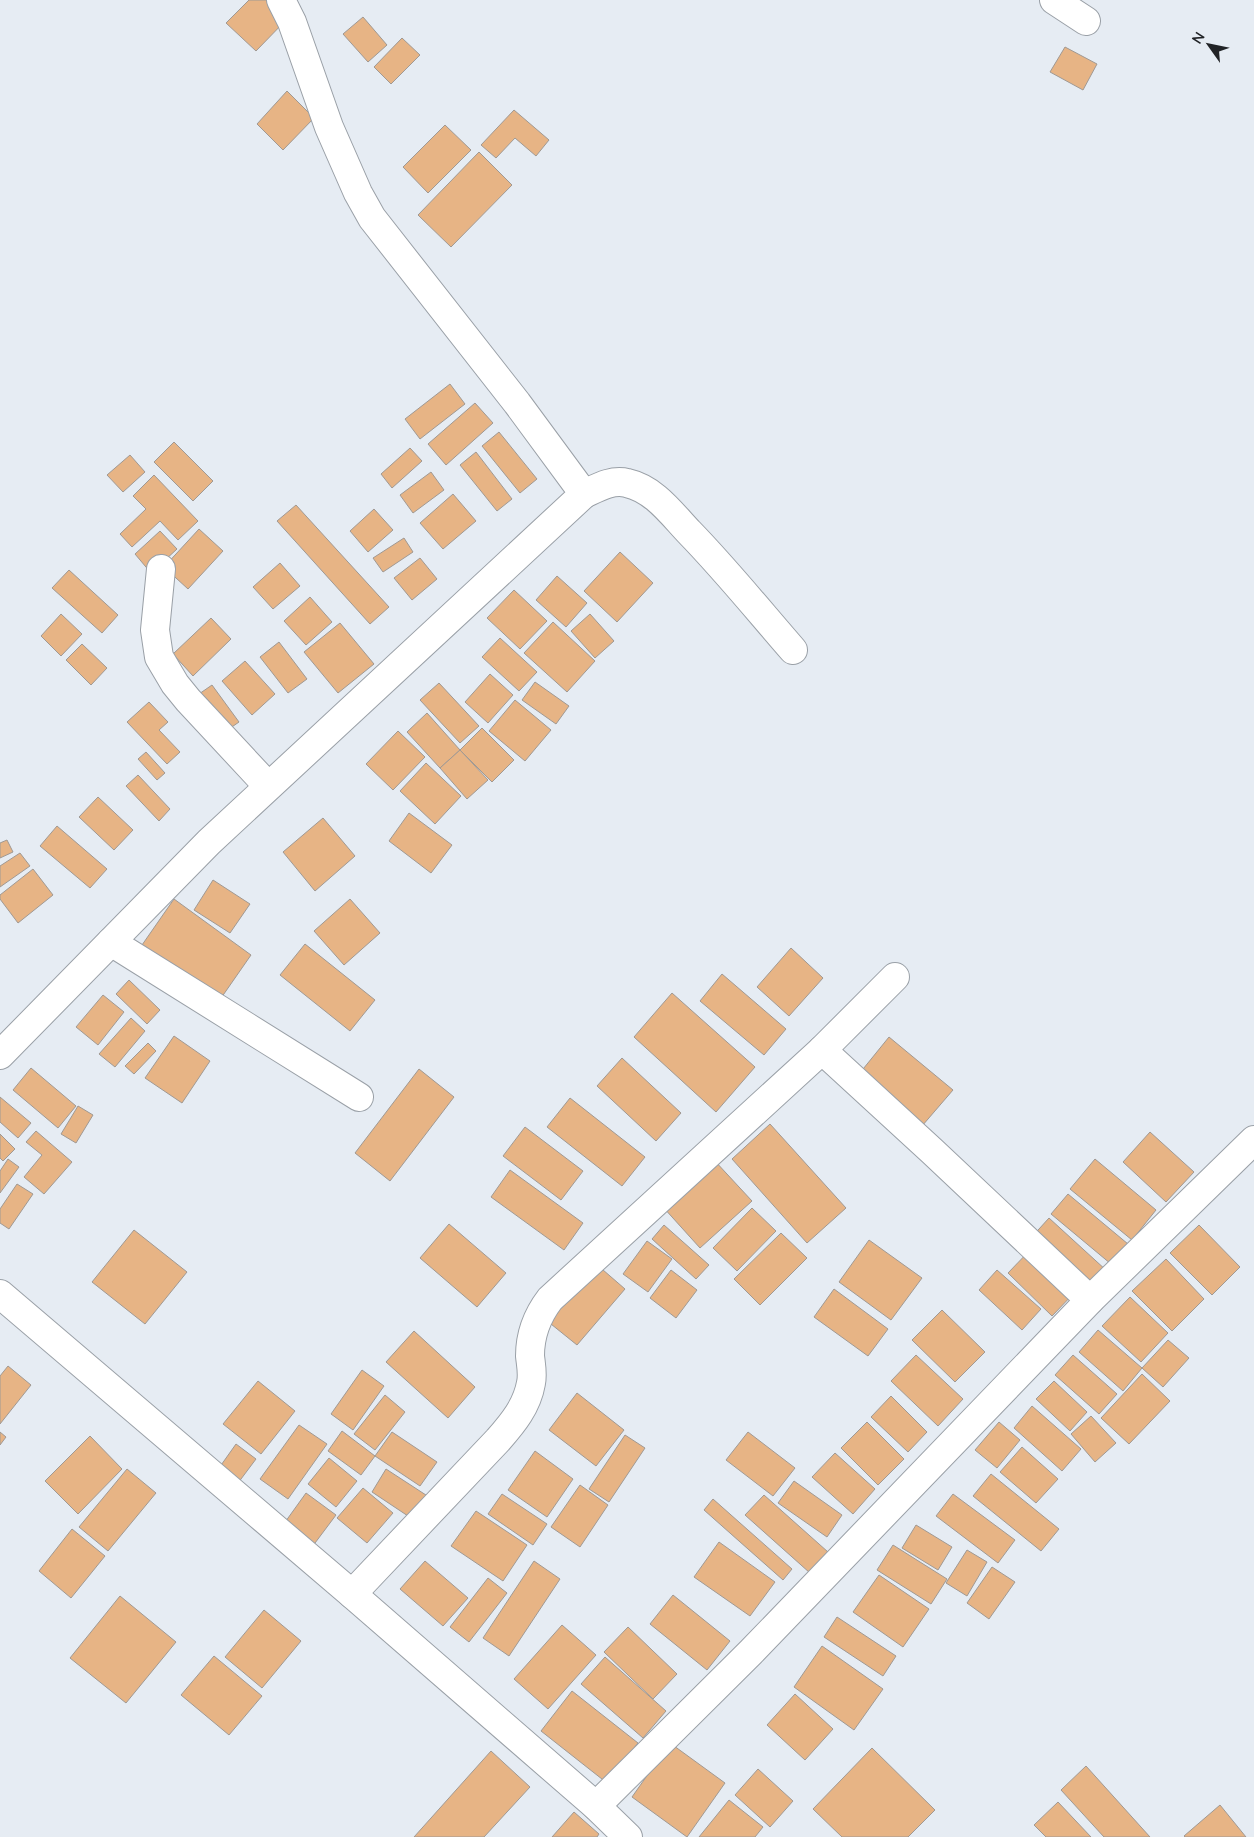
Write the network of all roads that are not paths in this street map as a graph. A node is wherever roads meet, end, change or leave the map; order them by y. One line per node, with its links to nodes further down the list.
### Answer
1 (281, 0): 4 (street)
2 (1054, 0): 3 (street)
3 (1086, 20)
4 (584, 494): 6 (street); 7 (street)
5 (161, 568): 7 (street)
6 (793, 650)
7 (268, 786): 8 (street)
8 (110, 942): 11 (street); 12 (street)
9 (895, 977): 10 (street)
10 (822, 1050): 15 (street); 16 (street)
11 (0, 1055)
12 (359, 1097)
13 (1254, 1140): 15 (street)
14 (0, 1294): 16 (street)
15 (1090, 1300): 17 (street)
16 (352, 1594): 17 (street)
17 (596, 1806): 18 (street)
18 (628, 1837)

